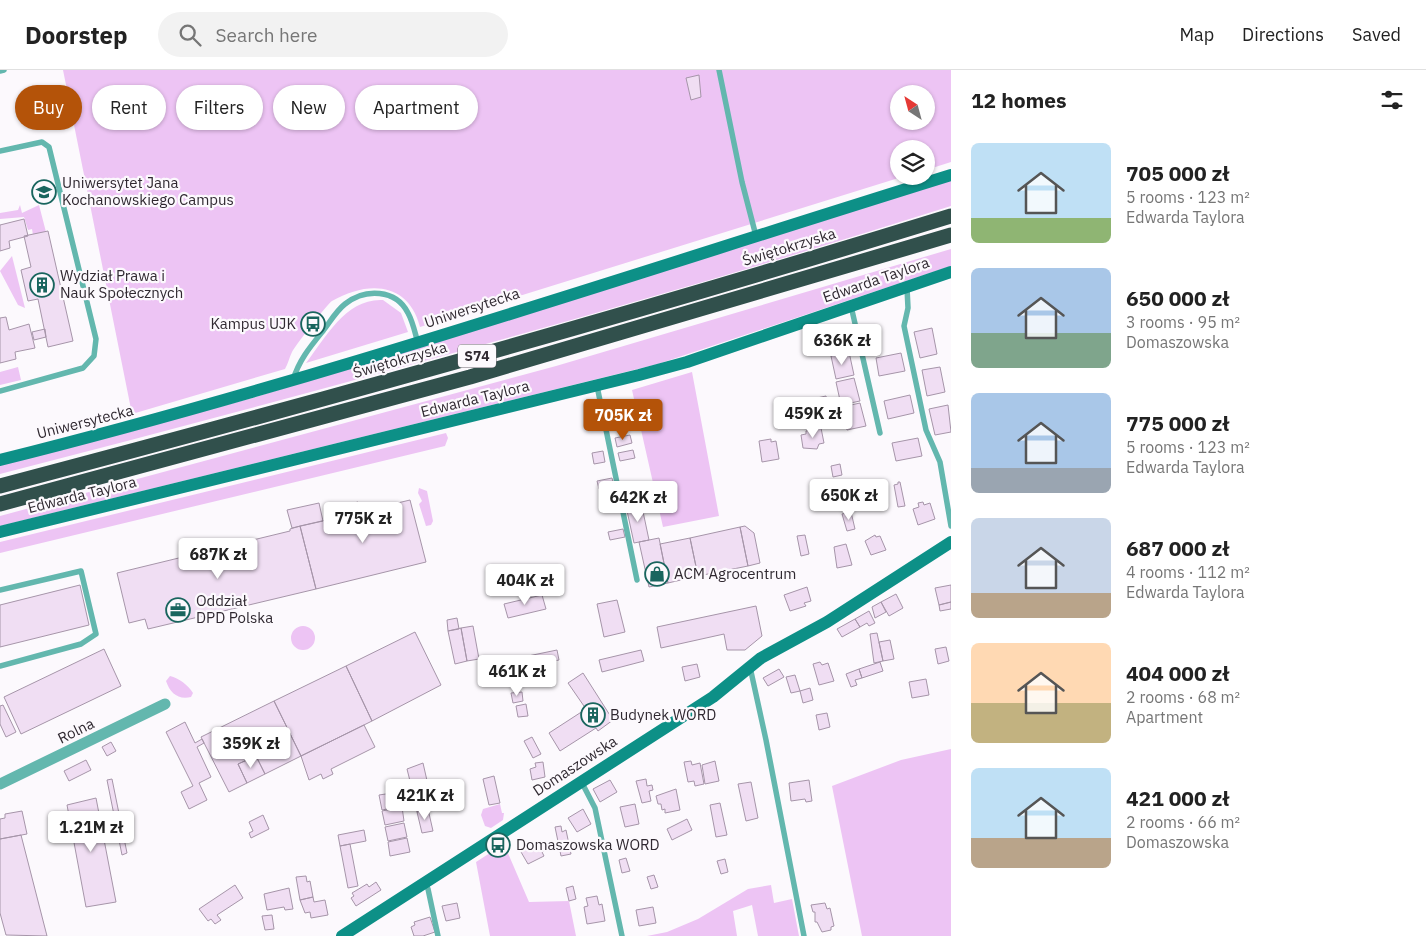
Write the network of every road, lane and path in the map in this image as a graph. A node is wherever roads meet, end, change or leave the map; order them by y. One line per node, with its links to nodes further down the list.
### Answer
1 (4, 70): 3 (lane)
2 (719, 70): 7 (lane)
3 (0, 71)
4 (0, 151): 15 (lane)
5 (951, 175): 7 (street, Uniwersytecka)
6 (951, 216): 18 (highway, Świętokrzyska / S74)
7 (756, 236): 12 (street, Uniwersytecka)
8 (951, 236): 19 (highway, S74)
9 (951, 272): 10 (street, Edwarda Taylora)
10 (906, 287): 11 (street, Edwarda Taylora); 20 (lane)
11 (851, 306): 14 (street, Edwarda Taylora); 16 (lane)
12 (418, 343): 13 (street, Uniwersytecka); 13 (lane)
13 (292, 382): 17 (street, Uniwersytecka)
14 (597, 386): 21 (street, Edwarda Taylora); 23 (lane)
15 (0, 390)
16 (880, 433)
17 (0, 460)
18 (0, 486)
19 (0, 504)
20 (951, 526)
21 (0, 532)
22 (951, 542): 26 (street, Domaszowska)
23 (637, 580)
24 (0, 590): 25 (lane)
25 (0, 666)
26 (750, 667): 28 (street, Domaszowska); 34 (lane)
27 (165, 704): 29 (street, Rolna)
28 (581, 781): 30 (street, Domaszowska); 33 (lane)
29 (0, 784)
30 (424, 882): 31 (street, Domaszowska); 32 (lane)
31 (342, 936)
32 (438, 936)
33 (622, 936)
34 (804, 936)

